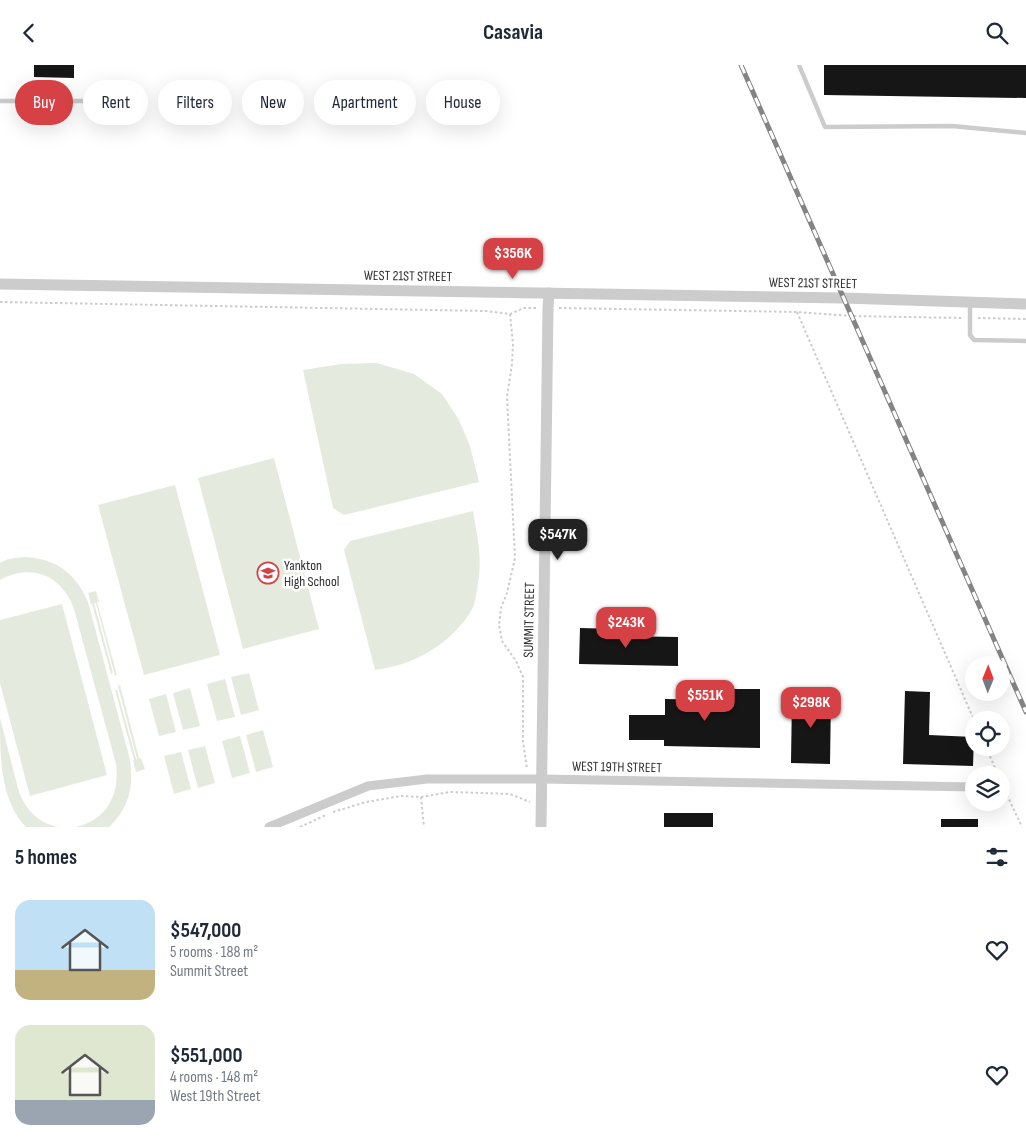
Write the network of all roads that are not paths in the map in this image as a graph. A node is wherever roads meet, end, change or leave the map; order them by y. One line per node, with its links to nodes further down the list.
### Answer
1 (798, 65): 4 (lane)
2 (0, 101): 3 (lane)
3 (83, 101)
4 (1026, 133)
5 (0, 284): 6 (street, WEST 21ST STREET)
6 (549, 293): 7 (street, WEST 21ST STREET); 10 (street, SUMMIT STREET)
7 (970, 303): 8 (street, WEST 21ST STREET); 9 (lane)
8 (1026, 304)
9 (1026, 341)
10 (542, 779): 11 (street, WEST 19TH STREET); 12 (street, WEST 19TH STREET); 13 (street, SUMMIT STREET)
11 (965, 787)
12 (269, 827)
13 (541, 827)

